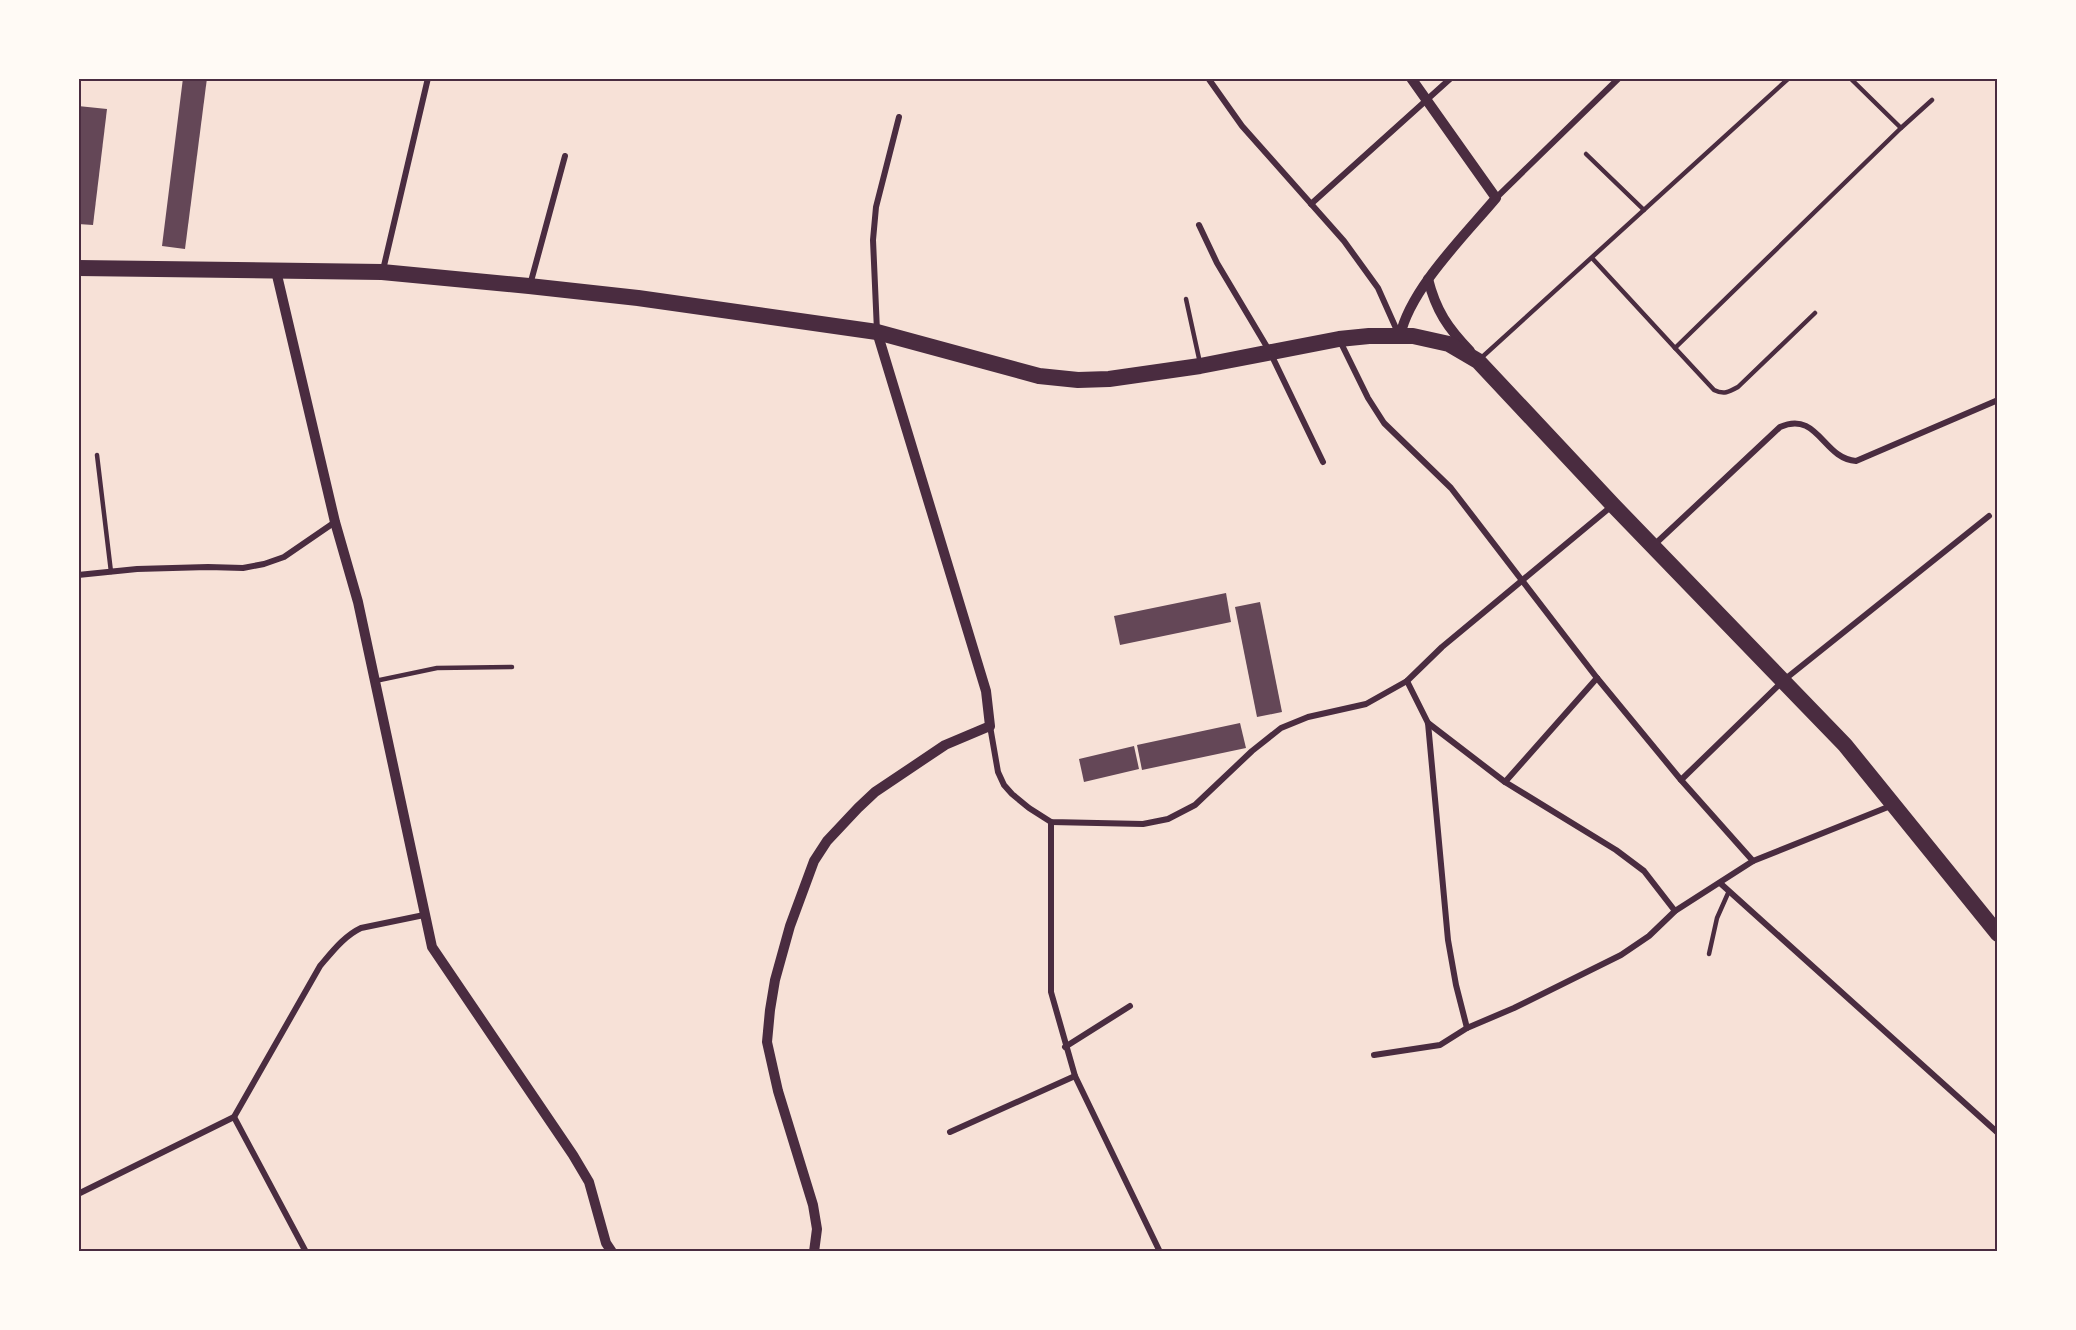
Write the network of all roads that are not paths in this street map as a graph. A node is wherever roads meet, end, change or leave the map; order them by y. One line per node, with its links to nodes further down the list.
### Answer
1 (428, 78): 21 (street)
2 (1208, 78): 15 (street)
3 (1411, 78): 8 (street)
4 (1451, 78): 8 (street)
5 (1619, 78): 14 (street)
6 (1789, 78): 16 (lane)
7 (1850, 78): 11 (lane)
8 (1427, 100): 14 (street); 15 (street)
9 (1932, 100): 11 (lane)
10 (899, 117): 26 (street)
11 (1901, 128): 29 (lane)
12 (1586, 154): 16 (lane)
13 (565, 156): 23 (street)
14 (1496, 198): 22 (street)
15 (1311, 204): 27 (street)
16 (1644, 210): 18 (lane)
17 (1199, 225): 30 (street)
18 (1592, 258): 29 (lane); 31 (lane)
19 (78, 268): 20 (highway)
20 (276, 271): 21 (highway); 38 (street)
21 (382, 272): 23 (highway)
22 (1428, 279): 27 (street); 31 (street)
23 (530, 285): 26 (highway)
24 (1186, 299): 32 (lane)
25 (1815, 313): 29 (lane)
26 (877, 332): 32 (highway); 49 (street)
27 (1400, 336): 28 (highway); 31 (highway)
28 (1339, 339): 30 (highway); 42 (street)
29 (1675, 348)
30 (1270, 352): 32 (highway); 35 (street)
31 (1478, 360): 36 (highway)
32 (1200, 366)
33 (1998, 400): 39 (street)
34 (97, 455): 40 (lane)
35 (1323, 462)
36 (1613, 505): 39 (highway); 42 (street)
37 (1989, 516): 45 (street)
38 (335, 522): 40 (street); 46 (street)
39 (1654, 546): 45 (highway)
40 (111, 572): 41 (street)
41 (78, 575)
42 (1522, 580): 44 (street); 47 (street)
43 (512, 667): 46 (lane)
44 (1597, 678): 50 (street); 51 (street)
45 (1784, 680): 50 (street); 52 (highway)
46 (375, 681): 58 (street)
47 (1407, 681): 48 (street); 53 (street)
48 (1428, 723): 51 (street); 62 (street)
49 (990, 726): 53 (street); 72 (street)
50 (1681, 780): 54 (street)
51 (1505, 782): 57 (street)
52 (1895, 804): 54 (street); 59 (highway)
53 (1051, 822): 63 (street)
54 (1753, 861): 55 (street)
55 (1720, 884): 56 (street); 57 (street)
56 (1729, 891): 60 (lane); 68 (street)
57 (1675, 911): 62 (street)
58 (424, 915): 66 (street); 71 (street)
59 (1998, 934)
60 (1709, 954)
61 (1130, 1006): 63 (street)
62 (1467, 1028): 64 (street)
63 (1065, 1047): 65 (street)
64 (1374, 1055)
65 (1075, 1076): 67 (street); 73 (street)
66 (234, 1117): 69 (street); 70 (street)
67 (950, 1132)
68 (1998, 1133)
69 (78, 1194)
70 (306, 1252)
71 (612, 1252)
72 (814, 1252)
73 (1161, 1252)

